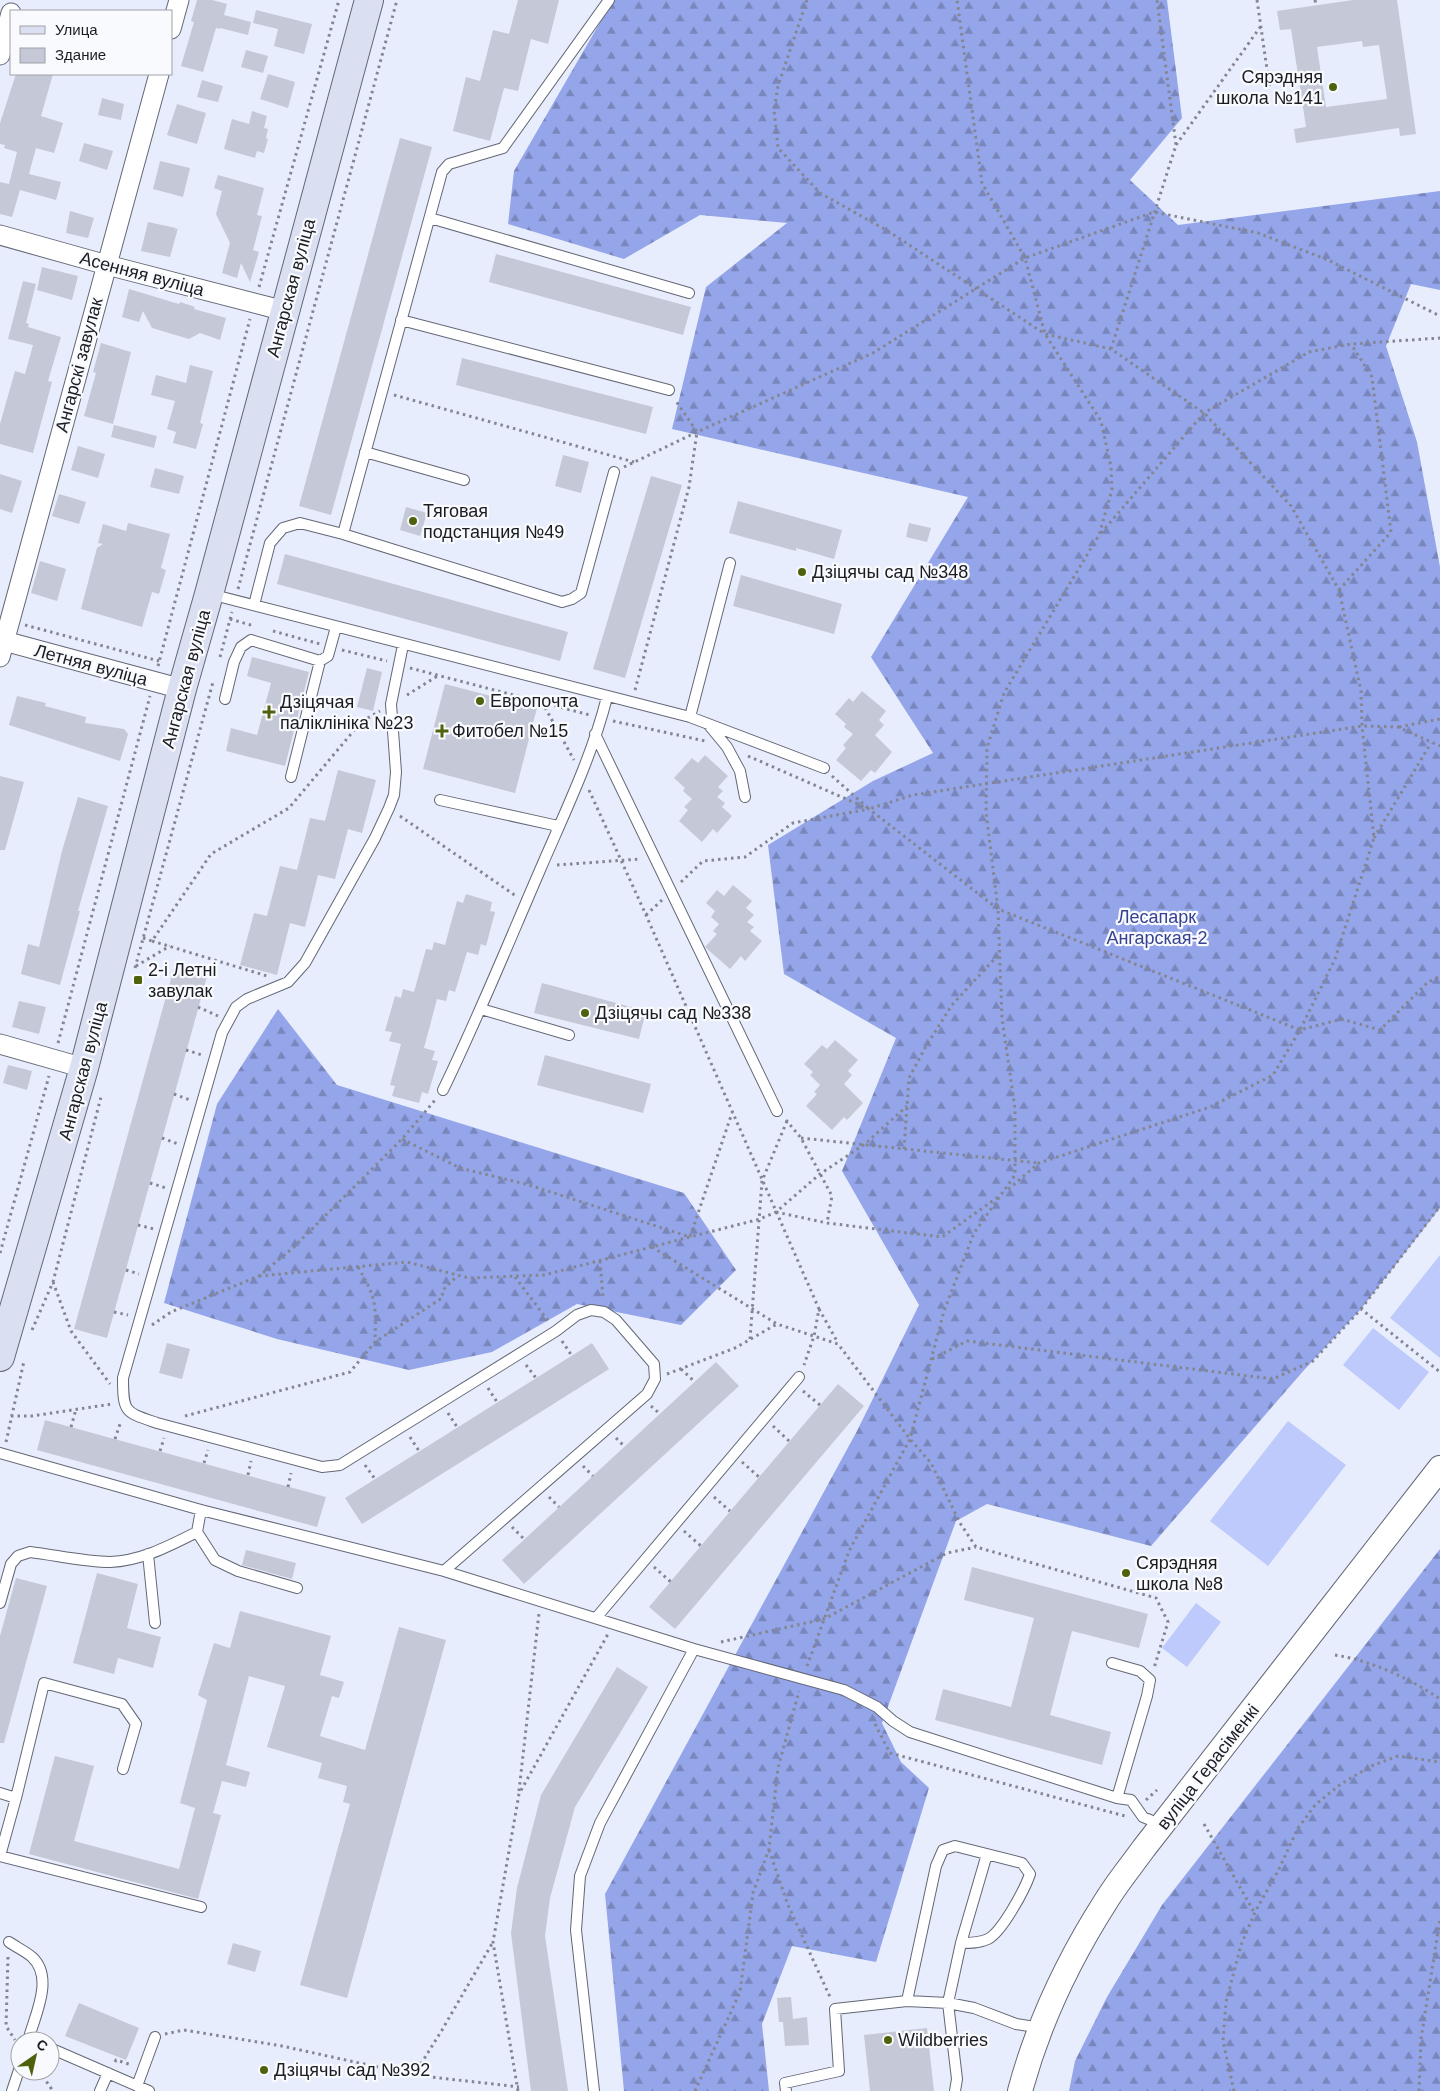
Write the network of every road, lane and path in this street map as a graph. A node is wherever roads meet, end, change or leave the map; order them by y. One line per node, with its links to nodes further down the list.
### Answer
1 (179, 0): 13 (street)
2 (339, 0): 26 (path)
3 (369, 0): 27 (main road, Ангарская вуліца)
4 (397, 0): 46 (path)
5 (609, 0): 20 (lane)
6 (807, 0): 24 (path)
7 (957, 0): 22 (path)
8 (1157, 0): 18 (path)
9 (1257, 0): 14 (path)
10 (1315, 0): 11 (path)
11 (1316, 5)
12 (10, 19): 15 (street)
13 (172, 25)
14 (1260, 26): 17 (path); 18 (path)
15 (0, 55)
16 (159, 75): 23 (street, Ангарскі завулак)
17 (1270, 90)
18 (1176, 145): 19 (path)
19 (1154, 212): 22 (path); 28 (path); 33 (path)
20 (430, 218): 25 (lane); 29 (lane)
21 (0, 235): 23 (street, Асенняя вуліца)
22 (1026, 258): 24 (path); 30 (path)
23 (107, 265): 26 (street, Асенняя вуліца); 49 (street, Ангарскі завулак)
24 (976, 288): 30 (path); 37 (path)
25 (689, 292)
26 (254, 303): 27 (street, Асенняя вуліца); 56 (path)
27 (285, 310): 46 (main road, Ангарская вуліца)
28 (1440, 316)
29 (401, 320): 34 (lane); 35 (lane)
30 (1045, 334): 33 (path); 43 (path)
31 (1440, 338): 32 (path)
32 (1351, 344): 36 (path); 45 (path)
33 (1111, 349): 36 (path)
34 (669, 390): 37 (path)
35 (381, 391): 38 (lane); 39 (path)
36 (1204, 413): 43 (path); 45 (path)
37 (697, 432): 39 (path); 67 (path)
38 (365, 452): 41 (lane); 42 (lane)
39 (635, 462): 40 (path)
40 (614, 472): 42 (lane)
41 (464, 480)
42 (343, 534): 47 (lane)
43 (1099, 535): 82 (path)
44 (730, 563): 69 (lane)
45 (1339, 590): 73 (path)
46 (222, 598): 47 (lane); 48 (path); 63 (main road, Ангарская вуліца)
47 (254, 605): 51 (lane)
48 (230, 619): 50 (path); 57 (path)
49 (10, 622): 54 (street, Ангарскі завулак); 56 (path)
50 (258, 626)
51 (336, 627): 53 (lane); 55 (lane)
52 (267, 629): 55 (path)
53 (403, 645): 59 (lane); 64 (lane)
54 (1, 646): 62 (street, Летняя вуліца)
55 (332, 647): 58 (lane); 59 (path)
56 (159, 660): 62 (path)
57 (219, 661)
58 (320, 661): 65 (lane); 81 (lane)
59 (399, 665): 60 (path); 68 (lane)
60 (439, 675): 66 (path); 68 (path)
61 (215, 677): 96 (path)
62 (154, 682): 63 (street, Летняя вуліца); 110 (path)
63 (182, 690): 111 (main road, Ангарская вуліца)
64 (607, 696): 67 (lane); 70 (lane)
65 (225, 699)
66 (542, 702): 70 (path); 80 (path)
67 (632, 703): 69 (lane)
68 (391, 704): 85 (lane); 97 (path)
69 (690, 717): 72 (lane)
70 (602, 718): 75 (lane); 77 (path)
71 (1440, 719): 74 (path)
72 (706, 722): 77 (lane); 79 (lane)
73 (1362, 726): 74 (path); 82 (path); 88 (path)
74 (1398, 727): 76 (path)
75 (595, 734): 80 (lane); 89 (lane)
76 (1431, 743): 78 (path); 88 (path)
77 (727, 746): 83 (lane); 86 (path)
78 (1440, 746)
79 (824, 768): 86 (path)
80 (581, 773): 87 (lane); 90 (path)
81 (292, 776)
82 (986, 785): 86 (path); 94 (path)
83 (745, 797)
84 (440, 800): 87 (lane)
85 (389, 808): 93 (path); 103 (lane)
86 (869, 809): 92 (path); 94 (path)
87 (558, 826): 91 (lane)
88 (1374, 838): 107 (path)
89 (654, 858): 90 (path); 92 (lane)
90 (621, 860): 91 (path); 95 (path)
91 (541, 866): 93 (lane)
92 (671, 892): 95 (path); 115 (lane)
93 (526, 903): 105 (lane)
94 (998, 909): 99 (path); 107 (path)
95 (646, 915): 116 (path)
96 (143, 938): 97 (path); 100 (path)
97 (152, 941): 98 (path)
98 (170, 946): 100 (path); 103 (path)
99 (999, 955): 114 (path); 122 (path)
100 (135, 966): 101 (path)
101 (133, 975)
102 (1440, 976): 107 (path)
103 (288, 982): 106 (lane)
104 (198, 1008): 106 (path)
105 (480, 1009): 108 (lane); 112 (lane)
106 (230, 1020): 146 (lane)
107 (1300, 1030): 123 (path)
108 (570, 1035)
109 (0, 1044): 110 (street)
110 (54, 1060): 111 (street); 133 (path)
111 (84, 1068): 152 (main road, Ангарская вуліца)
112 (443, 1090): 119 (path)
113 (102, 1094): 139 (path)
114 (907, 1106): 120 (path); 121 (path)
115 (777, 1111): 117 (path)
116 (732, 1112): 125 (path); 131 (path)
117 (787, 1121): 118 (path); 125 (path)
118 (800, 1138): 120 (path); 124 (path)
119 (402, 1139): 131 (path); 137 (path)
120 (865, 1144): 121 (path); 124 (path)
121 (904, 1148): 122 (path)
122 (1016, 1160): 123 (path); 126 (path)
123 (1039, 1163): 126 (path)
124 (820, 1174): 128 (path); 130 (path)
125 (762, 1181): 128 (path); 129 (path)
126 (1002, 1195): 130 (path); 153 (path)
127 (1440, 1206): 142 (path)
128 (776, 1212): 129 (path); 130 (path); 141 (path)
129 (760, 1219): 131 (path); 140 (path)
130 (827, 1223)
131 (690, 1237): 132 (path)
132 (652, 1247): 134 (path); 140 (path)
133 (0, 1253)
134 (600, 1261): 138 (path); 143 (path)
135 (358, 1267): 136 (path); 137 (path); 150 (path)
136 (458, 1275): 138 (path); 150 (path)
137 (259, 1276): 146 (path)
138 (514, 1276): 145 (path)
139 (52, 1282): 148 (path); 159 (path)
140 (752, 1309): 144 (path); 149 (path)
141 (819, 1309): 147 (path); 151 (path)
142 (1361, 1309): 153 (path); 155 (path)
143 (604, 1312): 145 (lane); 156 (lane)
144 (777, 1324): 147 (path); 149 (path)
145 (556, 1331): 164 (lane)
146 (137, 1335): 159 (lane)
147 (814, 1336): 151 (path); 157 (path)
148 (30, 1339)
149 (750, 1339): 154 (path)
150 (375, 1342): 164 (path)
151 (838, 1344): 166 (path)
152 (13, 1356): 162 (path)
153 (932, 1359): 166 (path)
154 (681, 1369): 156 (path); 158 (path)
155 (1440, 1372)
156 (655, 1379): 181 (lane)
157 (797, 1380): 160 (path); 163 (lane)
158 (695, 1382)
159 (123, 1402): 161 (path); 164 (lane)
160 (820, 1405)
161 (76, 1409): 162 (path); 165 (path)
162 (11, 1416): 168 (path)
163 (764, 1419): 167 (path); 169 (lane)
164 (157, 1423)
165 (71, 1427)
166 (910, 1439): 178 (path); 187 (path)
167 (790, 1441)
168 (2, 1453): 173 (lane)
169 (734, 1455): 171 (path); 172 (lane)
170 (1440, 1468): 203 (street, вуліца Герасіменкі)
171 (759, 1477)
172 (704, 1489): 174 (path); 175 (lane)
173 (202, 1510): 176 (lane); 181 (lane)
174 (730, 1511)
175 (675, 1524): 177 (path); 180 (lane)
176 (197, 1532): 179 (lane); 183 (lane)
177 (701, 1546)
178 (976, 1547): 187 (path); 194 (path)
179 (148, 1554): 185 (lane); 188 (lane)
180 (645, 1559): 182 (path); 186 (lane)
181 (444, 1572): 184 (lane)
182 (670, 1582)
183 (298, 1588)
184 (540, 1602): 186 (lane); 199 (path)
185 (0, 1603)
186 (596, 1618): 189 (lane)
187 (824, 1619): 190 (path); 193 (path)
188 (155, 1623)
189 (615, 1623): 190 (lane); 199 (path)
190 (694, 1649): 193 (lane); 226 (lane)
191 (1334, 1655): 195 (path)
192 (1112, 1663): 194 (lane)
193 (802, 1678): 201 (lane); 204 (path)
194 (1150, 1680): 201 (lane)
195 (1440, 1699)
196 (1440, 1762): 207 (path)
197 (123, 1769): 200 (lane)
198 (0, 1793): 200 (lane)
199 (519, 1794): 210 (path)
200 (16, 1798): 206 (lane)
201 (1118, 1798): 203 (lane)
202 (1204, 1824): 207 (path)
203 (1162, 1826): 215 (street, вуліца Герасіменкі)
204 (769, 1849): 214 (path); 227 (path)
205 (987, 1854): 211 (lane); 211 (lane); 212 (lane)
206 (201, 1907)
207 (1255, 1912): 231 (path)
208 (1440, 1919): 232 (path)
209 (9, 1942): 216 (lane); 217 (path)
210 (493, 1942): 221 (path); 223 (path)
211 (961, 1944): 213 (lane)
212 (907, 2002): 213 (lane); 214 (lane)
213 (948, 2003): 215 (lane); 229 (lane)
214 (835, 2009): 228 (lane)
215 (1041, 2028): 230 (street, вуліца Герасіменкі)
216 (32, 2031)
217 (10, 2032)
218 (155, 2037): 221 (path); 222 (lane)
219 (60, 2052): 220 (lane)
220 (108, 2073): 222 (lane); 224 (lane)
221 (414, 2075): 223 (path)
222 (136, 2086): 225 (lane)
223 (518, 2089)
224 (100, 2091)
225 (149, 2091)
226 (594, 2091)
227 (695, 2091)
228 (786, 2091)
229 (955, 2091)
230 (1020, 2091)
231 (1234, 2091)
232 (1419, 2091)

